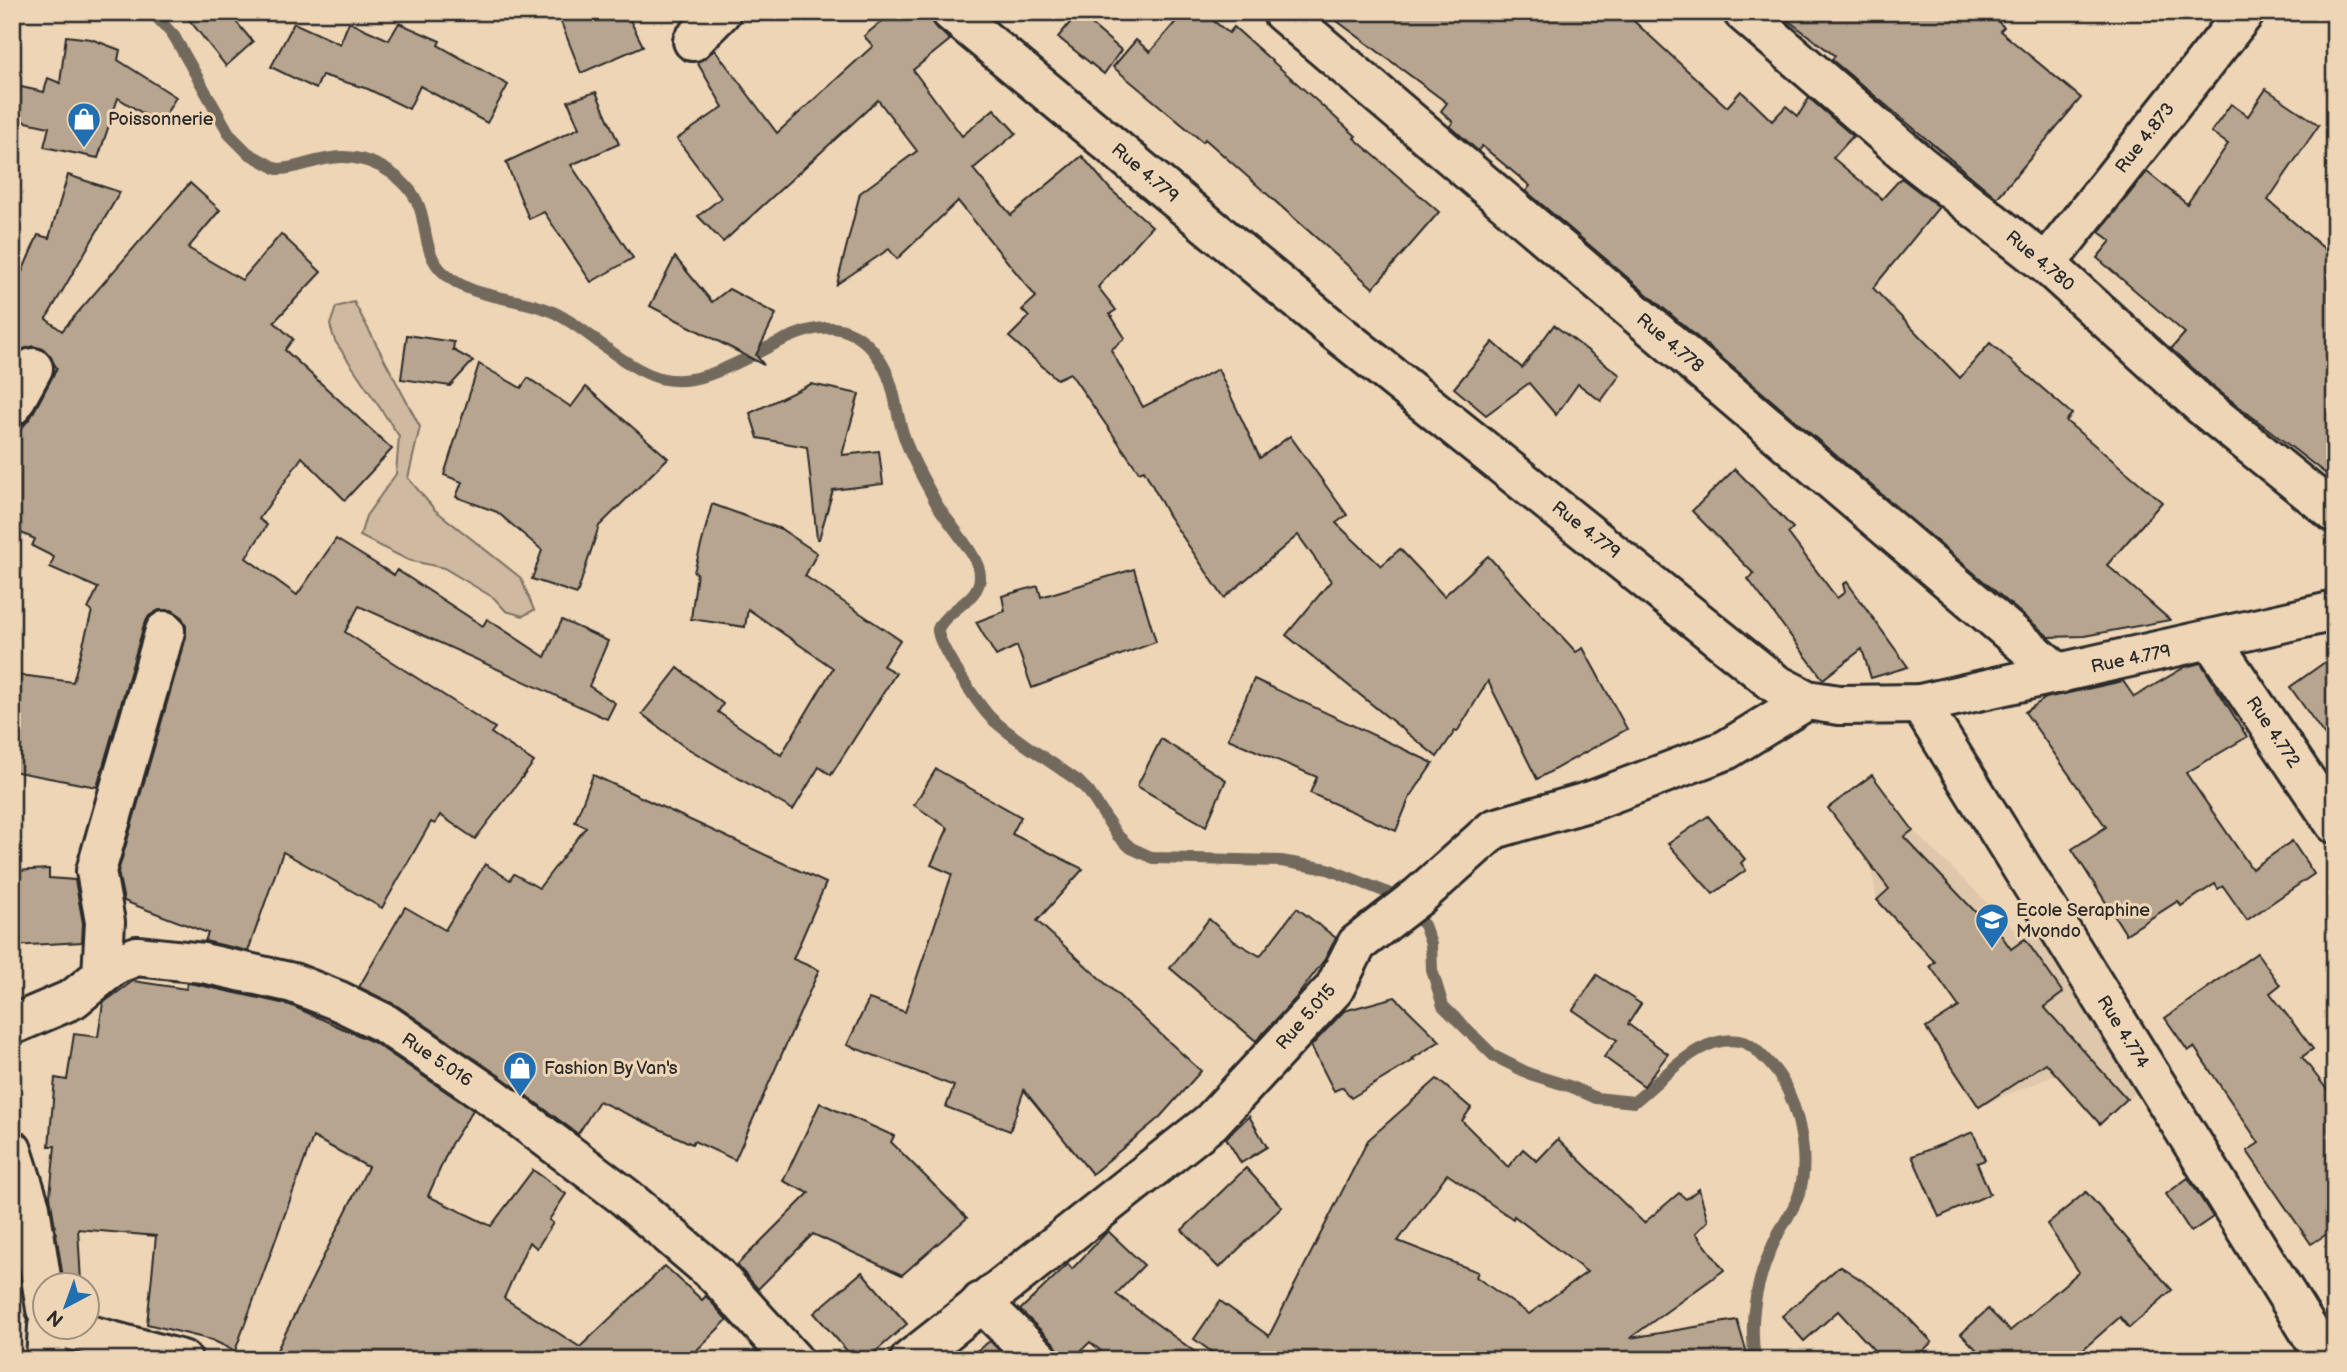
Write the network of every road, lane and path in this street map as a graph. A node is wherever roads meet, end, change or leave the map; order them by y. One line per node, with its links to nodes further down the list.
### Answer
1 (721, 12): 6 (street)
2 (951, 12): 15 (street, Rue 4.779)
3 (1282, 12): 14 (street, Rue 4.778)
4 (1743, 12): 7 (street, Rue 4.780)
5 (2245, 12): 7 (street, Rue 4.873)
6 (693, 41)
7 (2046, 264): 10 (street, Rue 4.780)
8 (33, 368): 9 (street)
9 (12, 405)
10 (2335, 513)
11 (2335, 611): 13 (street, Rue 4.779)
12 (165, 631): 18 (street)
13 (2212, 641): 14 (street, Rue 4.779); 17 (street, Rue 4.772)
14 (2059, 674): 16 (street, Rue 4.779)
15 (1807, 700): 16 (street, Rue 4.779); 22 (street, Rue 5.015)
16 (1920, 704): 30 (street, Rue 4.774)
17 (2335, 824)
18 (103, 975): 19 (street, Rue 5.016); 27 (street, Rue 5.016)
19 (12, 1025)
20 (12, 1150): 21 (street)
21 (40, 1270)
22 (981, 1303): 28 (street, Rue 5.015); 29 (street)
23 (102, 1338): 26 (street)
24 (47, 1340): 25 (street)
25 (46, 1360)
26 (182, 1360)
27 (793, 1360)
28 (910, 1360)
29 (1040, 1360)
30 (2327, 1360)

